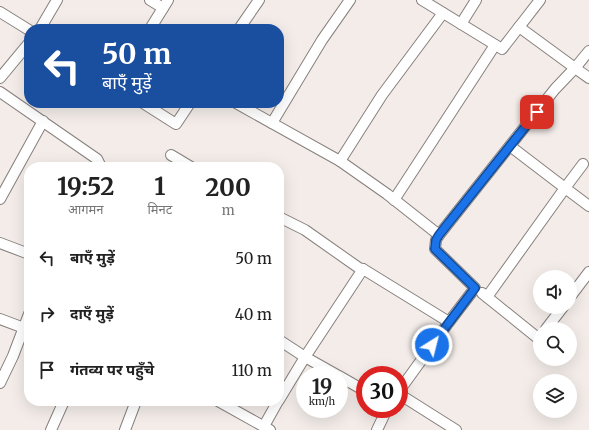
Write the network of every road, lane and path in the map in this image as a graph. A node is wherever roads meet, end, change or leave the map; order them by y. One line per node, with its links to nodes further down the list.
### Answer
1 (57, 0): 11 (street)
2 (150, 0): 8 (street)
3 (259, 0): 13 (street)
4 (350, 0): 24 (street)
5 (422, 0): 10 (street)
6 (476, 0): 14 (street)
7 (540, 0): 16 (street)
8 (166, 4): 12 (street)
9 (0, 12): 15 (street)
10 (443, 13): 14 (street); 33 (street)
11 (43, 24)
12 (153, 24)
13 (242, 24)
14 (461, 24): 17 (street)
15 (24, 27)
16 (519, 27): 17 (street); 20 (street)
17 (495, 45): 39 (street)
18 (24, 49): 21 (street)
19 (589, 51): 20 (street)
20 (575, 68): 22 (street); 31 (street)
21 (0, 78)
22 (589, 78)
23 (0, 92): 29 (street)
24 (284, 103)
25 (151, 108): 26 (street)
26 (187, 108)
27 (245, 108): 30 (street)
28 (281, 108): 30 (street)
29 (42, 121): 34 (street); 38 (street)
30 (272, 123): 33 (street)
31 (510, 146): 37 (street); 42 (street)
32 (171, 155): 35 (street)
33 (340, 161): 39 (street)
34 (98, 162)
35 (183, 162)
36 (583, 164): 37 (street)
37 (565, 188): 40 (street); 49 (street)
38 (0, 199)
39 (394, 200): 42 (street)
40 (589, 206)
41 (284, 220): 45 (street)
42 (439, 235): 47 (street)
43 (0, 243): 44 (street)
44 (24, 252)
45 (363, 269): 52 (street); 57 (street)
46 (589, 272): 48 (street)
47 (475, 288): 49 (street); 52 (street)
48 (577, 288)
49 (487, 297): 55 (street)
50 (558, 314): 53 (street)
51 (0, 319): 54 (street)
52 (449, 322): 59 (street)
53 (551, 322)
54 (24, 328): 60 (street)
55 (533, 334)
56 (284, 343): 57 (street)
57 (305, 357): 58 (street); 61 (street)
58 (321, 366)
59 (408, 379)
60 (0, 383)
61 (284, 393)
62 (408, 400): 72 (street)
63 (62, 406): 69 (street)
64 (134, 406): 70 (street)
65 (227, 406): 68 (street)
66 (277, 406): 68 (street)
67 (383, 418): 71 (street)
68 (267, 428)
69 (51, 430)
70 (125, 430)
71 (377, 430)
72 (456, 430)

